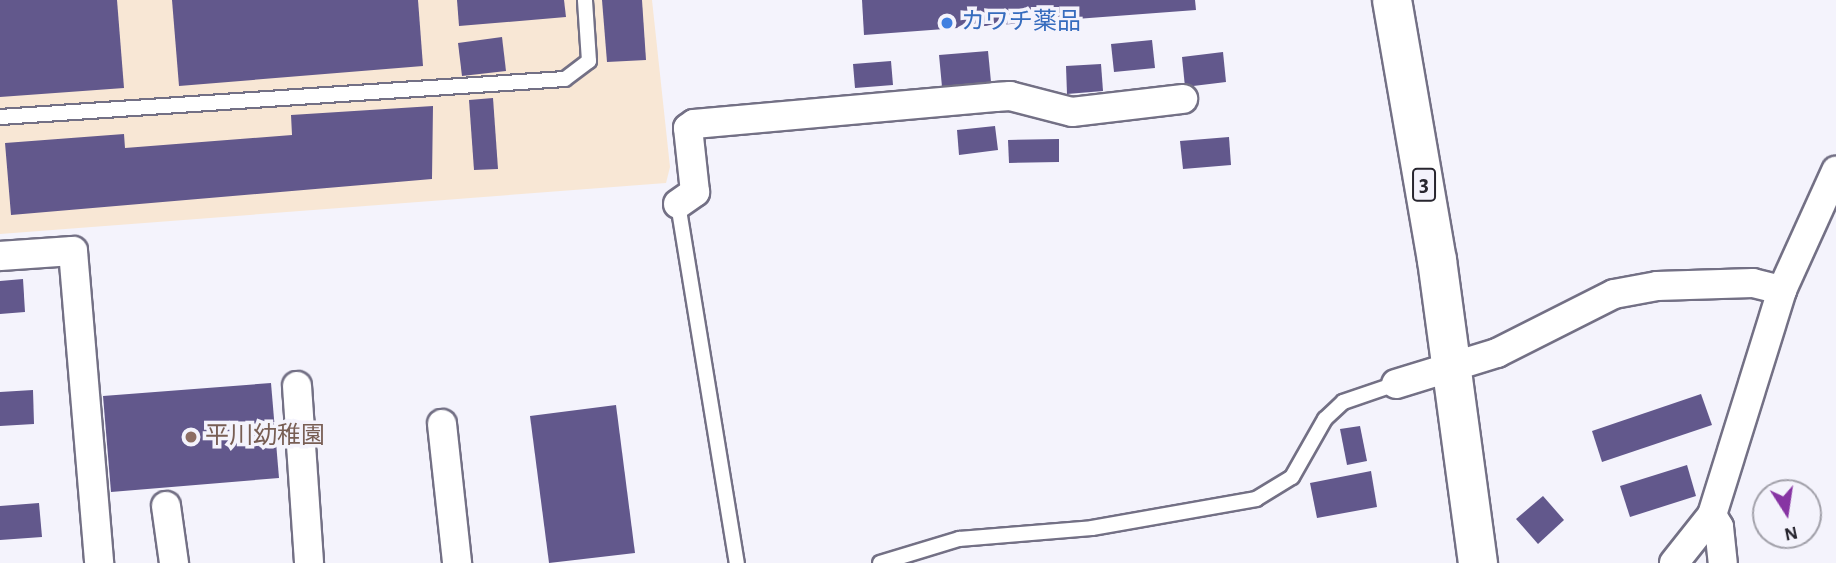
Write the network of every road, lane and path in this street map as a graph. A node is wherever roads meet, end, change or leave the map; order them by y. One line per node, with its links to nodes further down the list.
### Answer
1 (584, 0): 4 (lane)
2 (1392, 0): 9 (main road, 3)
3 (1183, 99): 6 (street)
4 (0, 117)
5 (1836, 171): 8 (street)
6 (678, 204): 19 (lane)
7 (0, 256): 15 (street)
8 (1782, 290): 9 (street); 14 (street)
9 (1454, 370): 10 (street); 21 (main road, 3); 22 (main road, 3)
10 (1396, 384): 20 (lane)
11 (297, 386): 17 (street)
12 (442, 424): 18 (street)
13 (166, 506): 16 (street)
14 (1712, 515): 23 (street); 24 (street)
15 (99, 563)
16 (174, 563)
17 (309, 563)
18 (457, 563)
19 (737, 563)
20 (880, 563)
21 (1460, 563)
22 (1478, 563)
23 (1674, 563)
24 (1723, 563)

